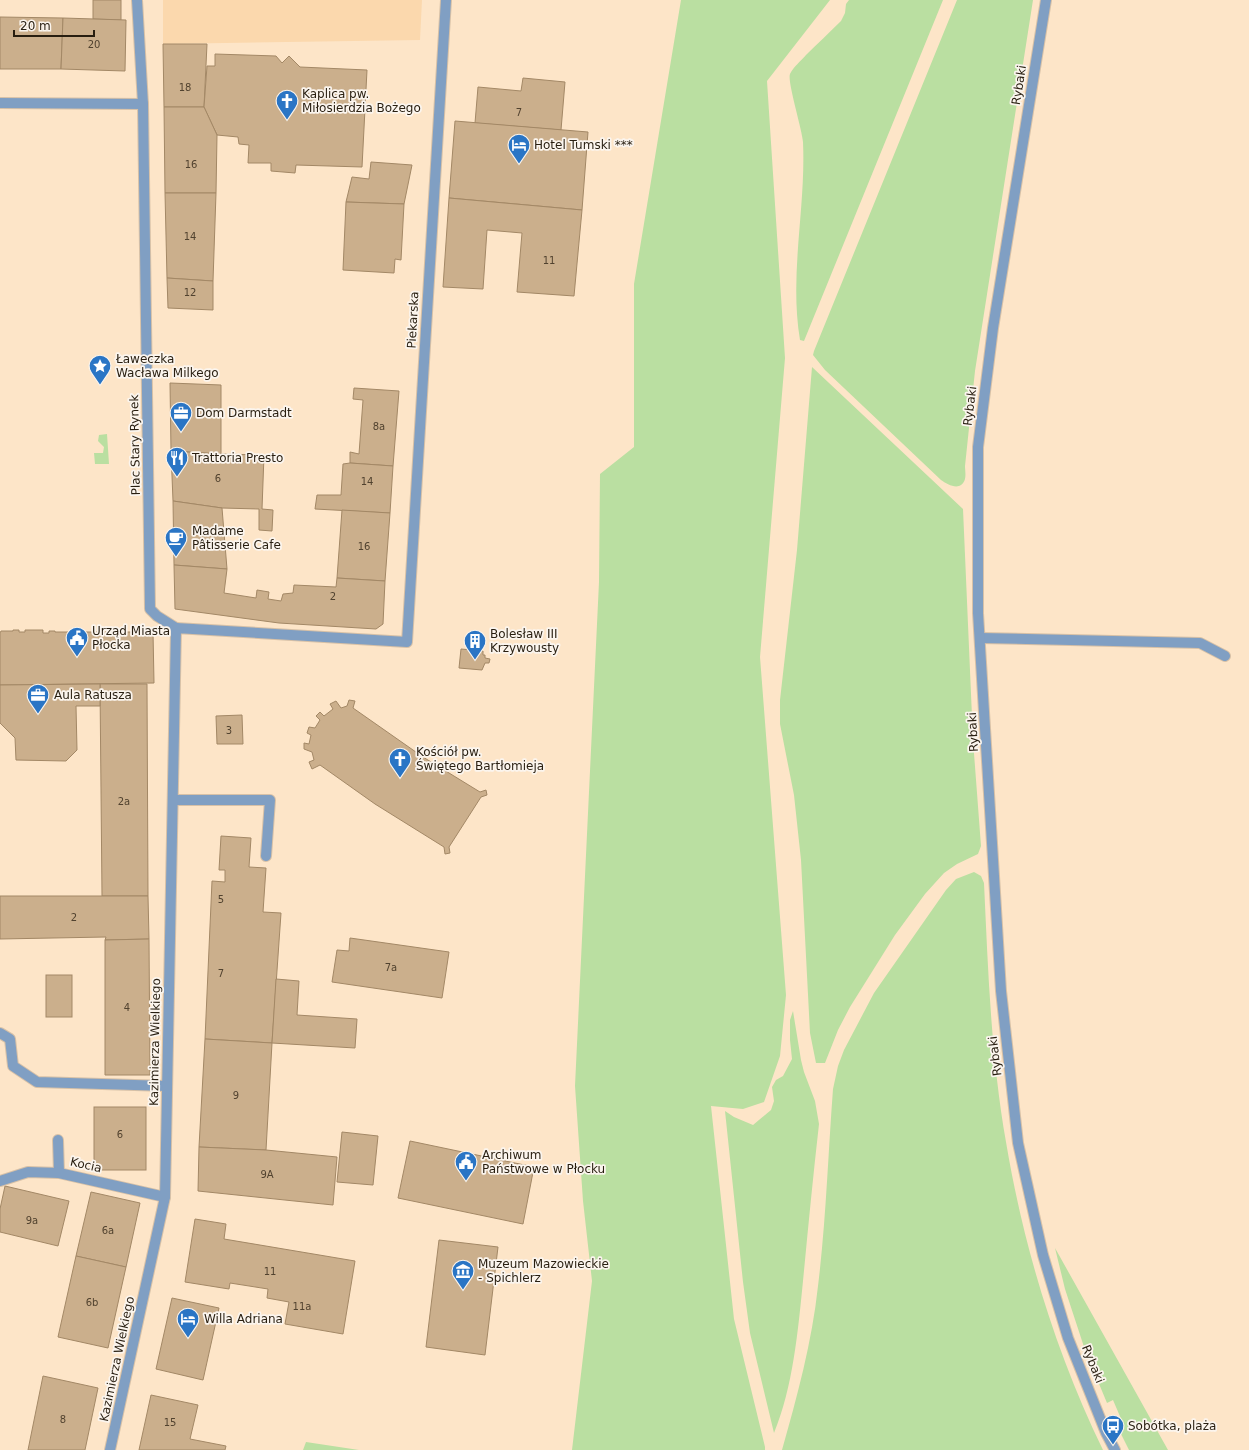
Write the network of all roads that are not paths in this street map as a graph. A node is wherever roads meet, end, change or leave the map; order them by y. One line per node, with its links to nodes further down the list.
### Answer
1 (137, 0): 5 (street)
2 (446, 0): 6 (street, Piekarska)
3 (1046, 0): 7 (street, Rybaki)
4 (0, 103): 5 (street)
5 (142, 104): 6 (street, Plac Stary Rynek)
6 (176, 628): 9 (street, Kazimierza Wielkiego)
7 (980, 638): 8 (street); 18 (street, Rybaki)
8 (1225, 656)
9 (173, 800): 10 (street); 12 (street, Kazimierza Wielkiego)
10 (266, 856)
11 (0, 1033): 12 (street)
12 (167, 1086): 16 (street, Kazimierza Wielkiego)
13 (58, 1140): 14 (street)
14 (59, 1173): 15 (street, Kocia); 16 (street, Kocia)
15 (0, 1181)
16 (165, 1197): 17 (street, Kazimierza Wielkiego)
17 (110, 1450)
18 (1115, 1450)

